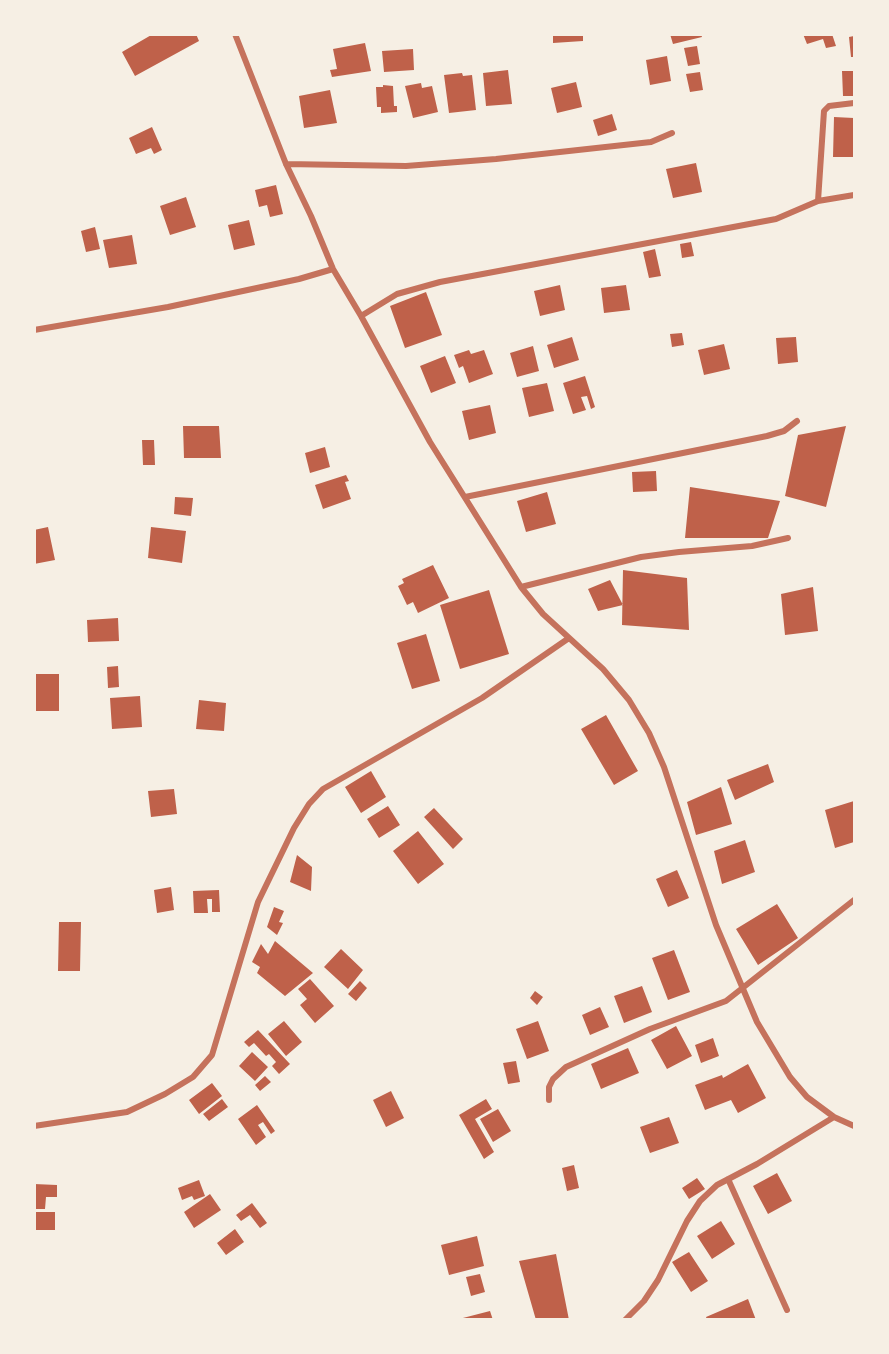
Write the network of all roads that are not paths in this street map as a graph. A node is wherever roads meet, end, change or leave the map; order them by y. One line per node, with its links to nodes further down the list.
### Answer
1 (235, 34): 4 (street)
2 (855, 103): 6 (street)
3 (672, 133): 4 (street)
4 (286, 164): 7 (street)
5 (855, 195): 6 (street)
6 (818, 201): 8 (street)
7 (333, 269): 8 (street); 9 (street)
8 (361, 316): 11 (street)
9 (34, 330)
10 (797, 421): 11 (street)
11 (465, 497): 13 (street)
12 (788, 538): 13 (street)
13 (521, 587): 14 (street)
14 (569, 638): 16 (street); 19 (street)
15 (855, 900): 16 (street)
16 (742, 989): 17 (street); 18 (street)
17 (549, 1100)
18 (834, 1117): 20 (street); 21 (street)
19 (34, 1126)
20 (855, 1126)
21 (728, 1179): 22 (street); 23 (street)
22 (787, 1310)
23 (625, 1320)

